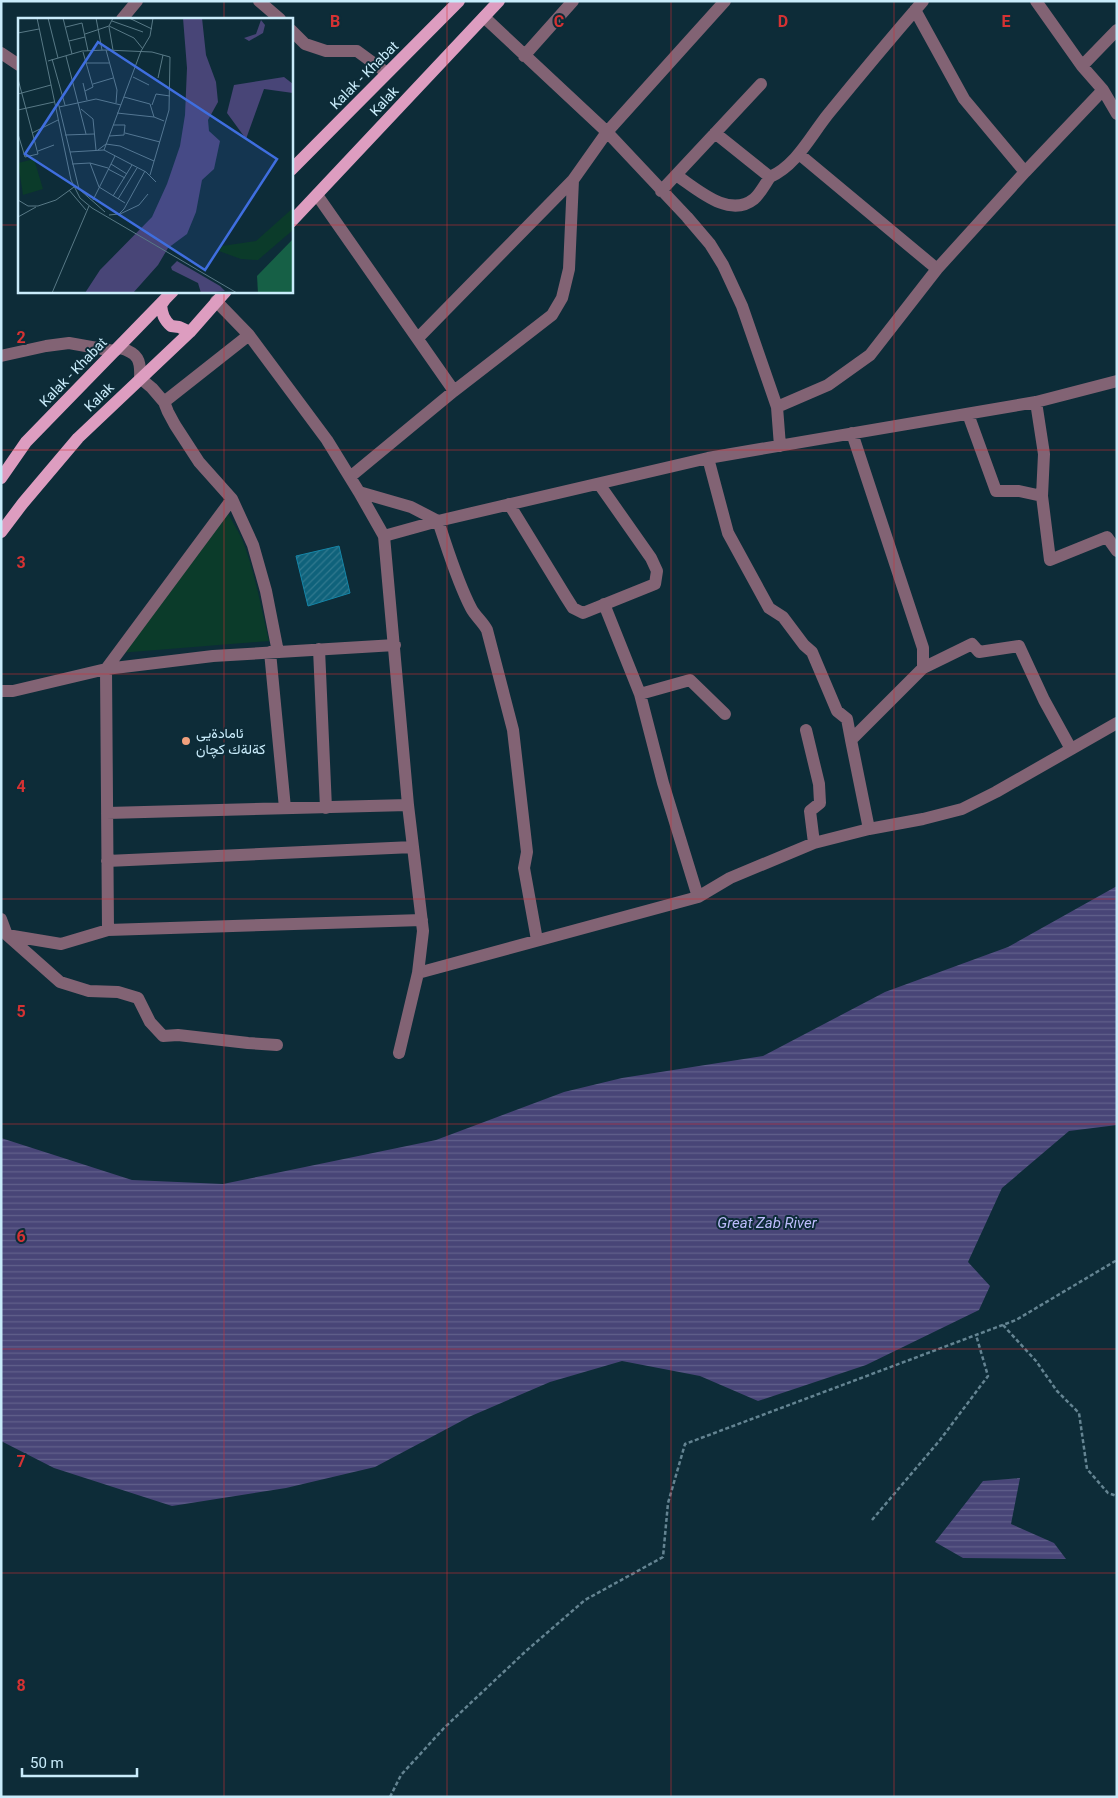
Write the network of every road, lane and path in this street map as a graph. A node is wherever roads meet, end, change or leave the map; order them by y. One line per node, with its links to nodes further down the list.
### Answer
1 (137, 1): 9 (street)
2 (260, 1): 10 (street)
3 (459, 1): 18 (main road, Kalak - Khabat)
4 (499, 1): 11 (main road, Kalak)
5 (573, 1): 15 (street)
6 (725, 1): 22 (street)
7 (1036, 1): 17 (street)
8 (919, 6): 24 (street); 26 (street)
9 (123, 18)
10 (279, 18)
11 (484, 18): 15 (street); 31 (main road, Kalak)
12 (1117, 30): 17 (street)
13 (292, 31): 18 (street)
14 (1, 53): 16 (street)
15 (524, 56): 22 (street)
16 (18, 64)
17 (1082, 66): 20 (street)
18 (387, 73): 25 (main road, Kalak - Khabat)
19 (761, 84): 23 (street)
20 (1103, 90): 21 (street); 26 (street)
21 (1117, 114)
22 (607, 132): 29 (street); 30 (street)
23 (715, 133): 27 (street); 28 (street)
24 (799, 154): 28 (street); 33 (street)
25 (292, 169)
26 (1025, 172): 33 (street)
27 (676, 176): 28 (street); 30 (street)
28 (770, 177)
29 (573, 180): 39 (street); 44 (street)
30 (661, 191): 47 (street)
31 (317, 195): 32 (main road, Kalak); 39 (street)
32 (292, 221)
33 (938, 269): 47 (street)
34 (225, 292): 36 (main road, Kalak)
35 (169, 295): 37 (main road); 40 (main road, Kalak - Khabat)
36 (216, 301): 37 (main road, Kalak); 38 (street)
37 (190, 332): 42 (main road, Kalak)
38 (249, 335): 45 (street); 53 (street)
39 (418, 338): 44 (street)
40 (114, 351): 41 (street); 42 (street); 52 (main road, Kalak - Khabat)
41 (1, 356)
42 (140, 378): 45 (street); 60 (main road, Kalak)
43 (1117, 381): 46 (street)
44 (454, 391): 53 (street)
45 (164, 402): 57 (street)
46 (1036, 402): 48 (street); 56 (street)
47 (777, 407): 50 (street)
48 (968, 414): 49 (street); 56 (street)
49 (852, 433): 50 (street); 67 (street)
50 (780, 446): 51 (street)
51 (708, 458): 54 (street); 74 (street)
52 (3, 472)
53 (350, 477): 55 (street)
54 (599, 484): 58 (street); 63 (street)
55 (360, 492): 59 (street); 61 (street)
56 (1042, 496): 62 (street)
57 (232, 498): 66 (street); 68 (street)
58 (509, 504): 59 (street); 63 (street)
59 (438, 521): 61 (street); 89 (street)
60 (1, 532)
61 (384, 536): 64 (street)
62 (1117, 550)
63 (604, 604): 70 (street)
64 (395, 645): 65 (street); 76 (street)
65 (319, 649): 66 (street); 78 (street)
66 (274, 652): 68 (street); 77 (street)
67 (923, 668): 74 (street); 75 (street)
68 (106, 669): 69 (street); 79 (street)
69 (1, 691)
70 (640, 694): 71 (street); 84 (street)
71 (725, 714)
72 (1117, 723): 75 (street)
73 (806, 730): 81 (street)
74 (851, 740): 80 (street)
75 (1071, 749): 80 (street)
76 (408, 806): 78 (street); 82 (street)
77 (285, 808): 78 (street); 79 (street)
78 (326, 808)
79 (106, 813): 83 (street)
80 (869, 829): 81 (street)
81 (814, 843): 84 (street)
82 (413, 847): 83 (street); 86 (street)
83 (107, 861): 87 (street)
84 (698, 897): 89 (street)
85 (1, 919): 88 (street)
86 (422, 920): 87 (street); 90 (street)
87 (108, 930): 88 (street)
88 (7, 935): 91 (street)
89 (537, 940): 90 (street)
90 (418, 973): 92 (street)
91 (277, 1045)
92 (399, 1053)
93 (1117, 1260): 94 (path)
94 (1003, 1325): 95 (path); 96 (path)
95 (976, 1335): 97 (path); 98 (path)
96 (1117, 1496)
97 (872, 1520)
98 (390, 1797)

